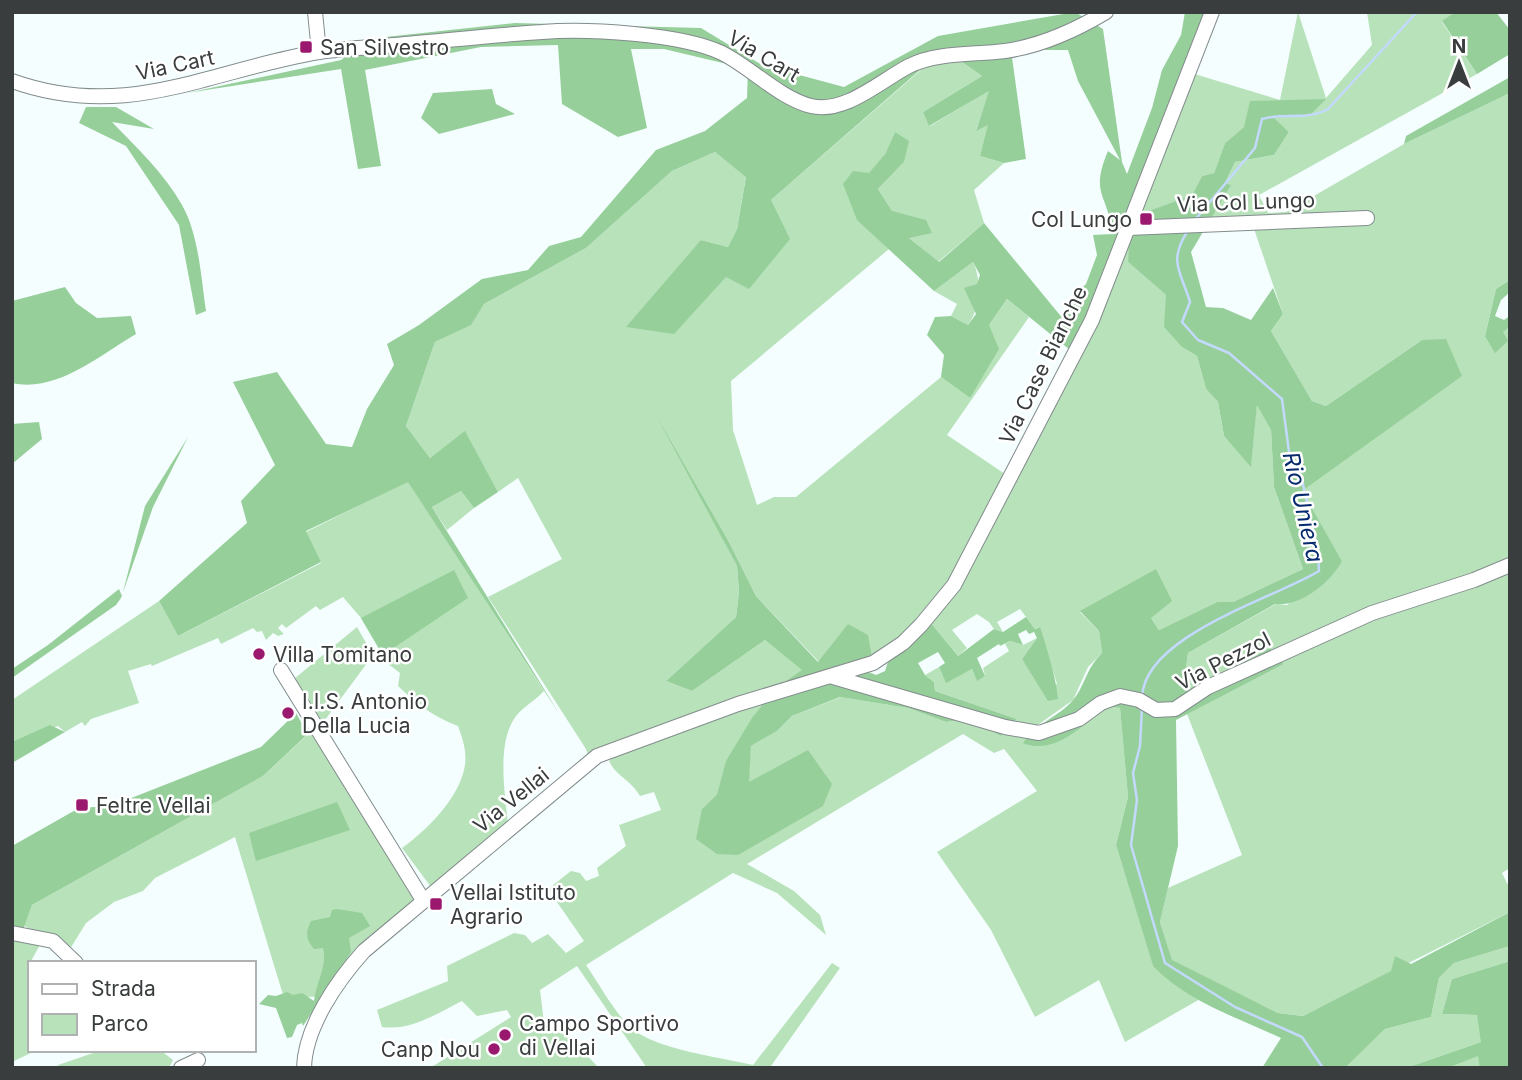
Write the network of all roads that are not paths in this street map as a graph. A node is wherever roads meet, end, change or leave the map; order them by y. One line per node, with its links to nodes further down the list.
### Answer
1 (315, 12): 4 (street)
2 (1106, 12): 4 (street, Via Cart)
3 (1212, 12): 7 (street, Via Case Bianche)
4 (319, 52): 5 (street, Via Cart)
5 (12, 81)
6 (1367, 218): 7 (street, Via Col Lungo)
7 (1128, 228): 10 (street, Via Case Bianche)
8 (1510, 565): 10 (street, Via Pezzol)
9 (281, 670): 11 (street)
10 (833, 677): 11 (street, Via Vellai)
11 (423, 900): 17 (street, Via Vellai)
12 (12, 933): 13 (street)
13 (74, 961)
14 (186, 1052): 15 (street)
15 (200, 1064): 16 (street)
16 (181, 1068)
17 (304, 1068)

